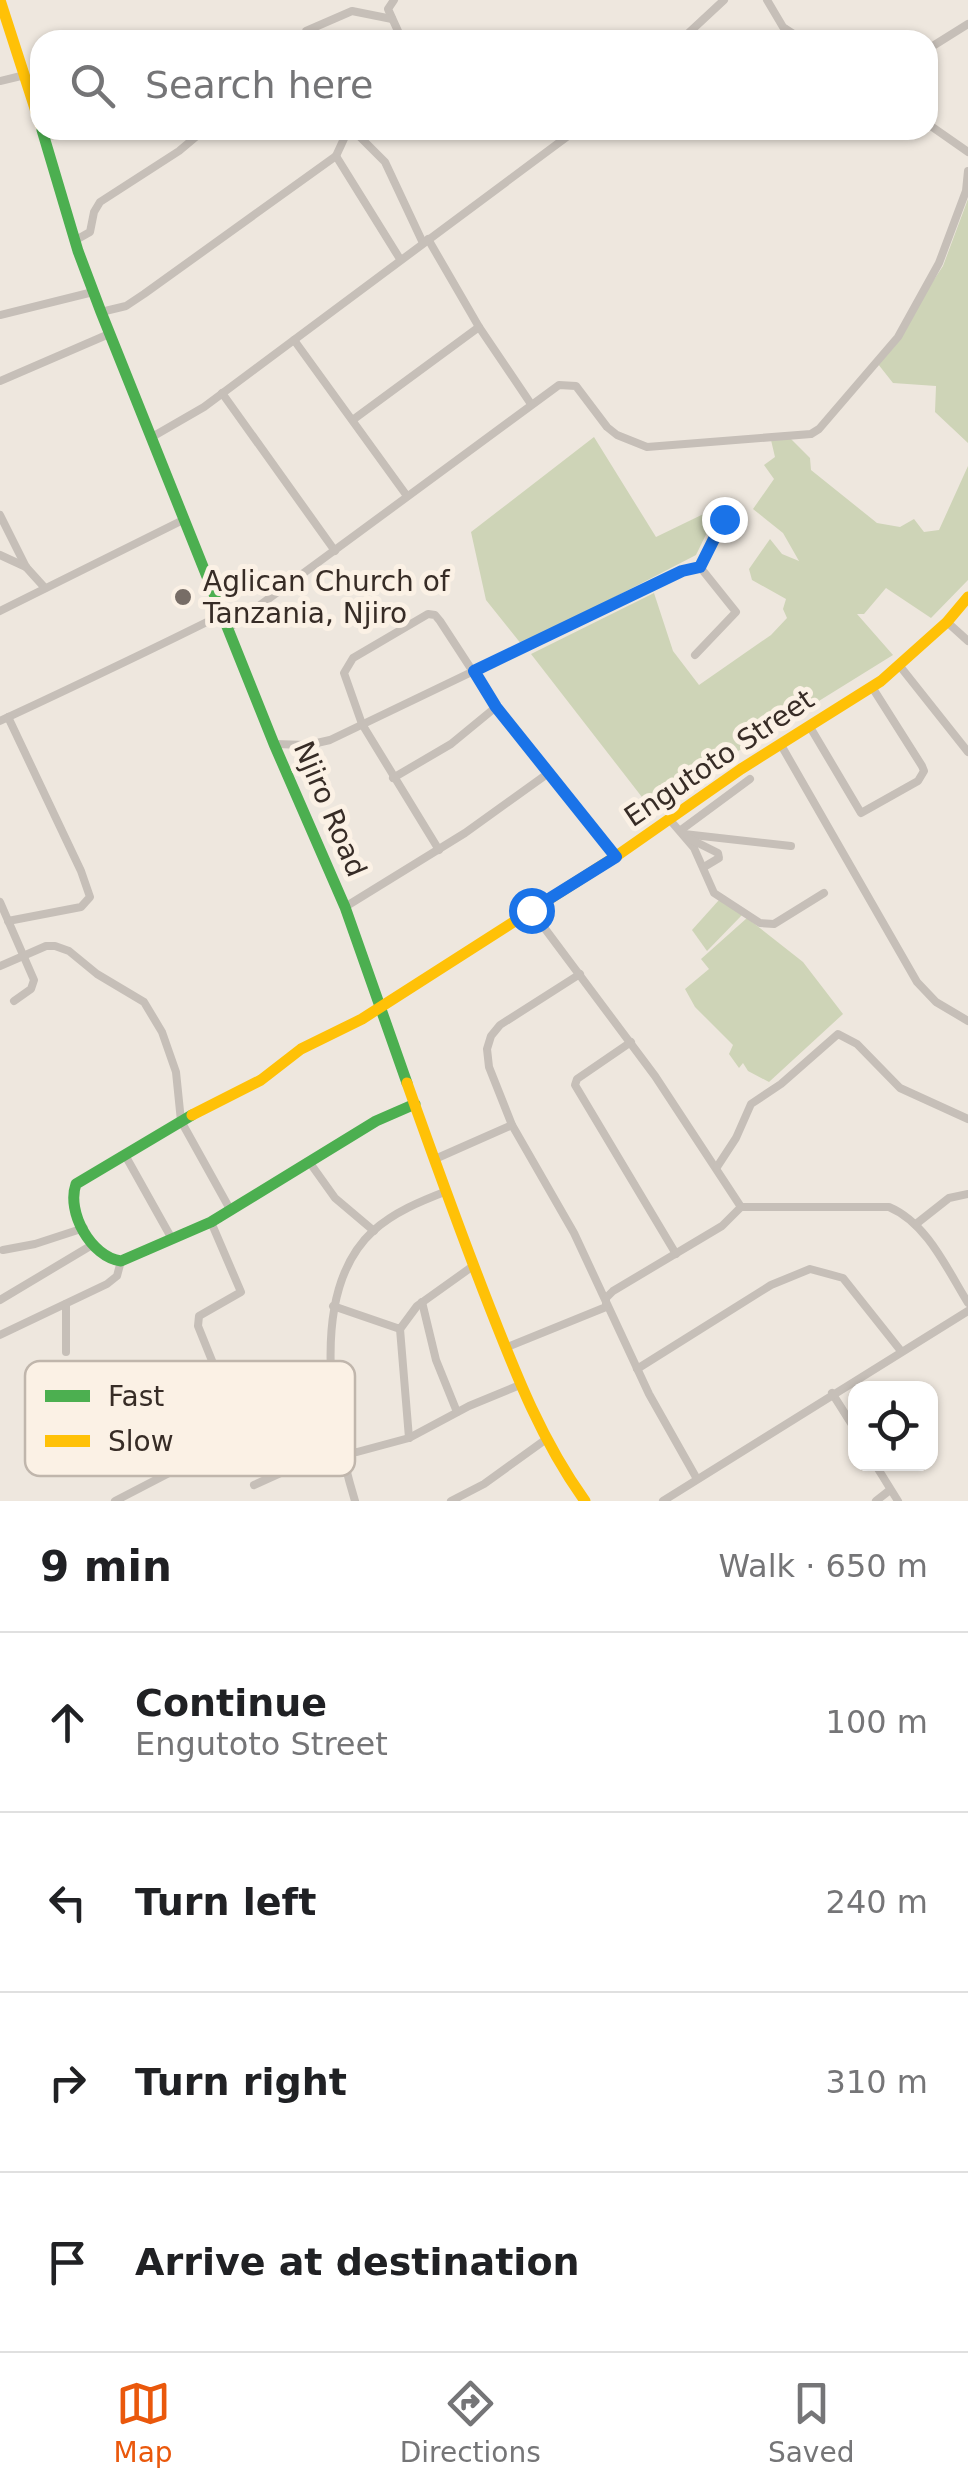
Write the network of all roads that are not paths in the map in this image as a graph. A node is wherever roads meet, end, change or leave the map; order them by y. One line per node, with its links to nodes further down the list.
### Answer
1 (0, 0): 12 (street, Njiro Road)
2 (394, 0): 5 (street)
3 (724, 0): 9 (street)
4 (767, 0): 10 (street)
5 (392, 19): 7 (street); 8 (street)
6 (968, 24): 11 (street)
7 (308, 30)
8 (397, 30)
9 (692, 30)
10 (788, 30)
11 (938, 43)
12 (26, 75): 13 (street); 14 (street, Njiro Road)
13 (0, 81)
14 (30, 89)
15 (938, 131): 21 (street)
16 (45, 140): 24 (street, Njiro Road)
17 (192, 140): 24 (street)
18 (344, 140): 22 (street)
19 (358, 140): 25 (street)
20 (562, 140): 25 (street)
21 (968, 152)
22 (336, 156): 26 (street); 28 (street)
23 (968, 171): 35 (street)
24 (74, 240): 27 (street, Njiro Road)
25 (426, 241): 26 (street); 30 (street)
26 (400, 259): 32 (street)
27 (93, 292): 28 (street, Njiro Road); 29 (street)
28 (100, 312): 31 (street, Njiro Road)
29 (0, 315)
30 (479, 328): 35 (street); 36 (street)
31 (109, 334): 33 (street); 37 (street, Njiro Road)
32 (294, 340): 34 (street); 36 (street)
33 (0, 381)
34 (222, 394): 37 (street); 42 (street)
35 (531, 404): 38 (street)
36 (354, 419): 38 (street)
37 (152, 438): 40 (street, Njiro Road)
38 (406, 496): 42 (street)
39 (0, 514): 44 (street)
40 (185, 519): 46 (street); 49 (street, Njiro Road)
41 (724, 519): 45 (street)
42 (335, 551): 51 (street)
43 (0, 555): 44 (street)
44 (26, 566): 46 (street)
45 (700, 567): 53 (street); 55 (street)
46 (45, 588): 48 (street)
47 (968, 597): 50 (street, Engutoto Street)
48 (0, 612)
49 (224, 614): 51 (street, Njiro Road); 58 (street)
50 (947, 622): 52 (street); 54 (street, Engutoto Street)
51 (230, 628): 61 (street, Njiro Road)
52 (968, 641)
53 (695, 655)
54 (900, 665): 56 (street, Engutoto Street); 63 (street)
55 (474, 671): 57 (street); 59 (street); 59 (street)
56 (872, 687): 60 (street, Engutoto Street); 60 (street)
57 (496, 707): 65 (street); 71 (street)
58 (4, 719): 77 (street)
59 (362, 724): 61 (street); 65 (street)
60 (810, 726): 62 (street, Engutoto Street)
61 (274, 744): 75 (street, Njiro Road)
62 (781, 745): 67 (street, Engutoto Street); 83 (street)
63 (968, 752)
64 (543, 776): 70 (street)
65 (392, 778): 70 (street)
66 (750, 779): 68 (street)
67 (670, 820): 68 (street); 71 (street, Engutoto Street)
68 (684, 834): 69 (street); 72 (street); 72 (street)
69 (791, 846)
70 (438, 850): 75 (street)
71 (616, 857): 76 (street, Engutoto Street)
72 (704, 867): 73 (street)
73 (824, 893)
74 (0, 902): 77 (street)
75 (344, 907): 82 (street, Njiro Road)
76 (531, 910): 80 (street); 82 (street, Engutoto Street)
77 (8, 921): 78 (street)
78 (24, 956): 79 (street); 81 (street); 87 (street)
79 (0, 966)
80 (580, 974): 84 (street); 88 (street)
81 (14, 1001)
82 (382, 1006): 85 (street, Njiro Road); 87 (street, Engutoto Street)
83 (968, 1021)
84 (631, 1042): 92 (street); 104 (street)
85 (416, 1104): 90 (street, Njiro Road); 91 (street)
86 (968, 1119): 92 (street)
87 (181, 1121): 89 (street, Engutoto Street); 96 (street)
88 (512, 1126): 90 (street); 112 (street)
89 (125, 1156): 99 (street, Engutoto Street); 101 (street)
90 (435, 1159): 93 (street, Njiro Road)
91 (310, 1163): 96 (street); 100 (street)
92 (717, 1167): 95 (street)
93 (447, 1191): 100 (street); 106 (street, Njiro Road)
94 (968, 1194): 98 (street)
95 (741, 1206): 98 (street); 104 (street)
96 (231, 1211): 97 (street)
97 (211, 1222): 101 (street); 119 (street)
98 (916, 1224): 109 (street)
99 (84, 1228): 102 (street); 103 (street)
100 (374, 1231): 111 (street)
101 (172, 1239): 105 (street)
102 (92, 1245): 105 (street); 107 (street)
103 (3, 1250)
104 (676, 1254): 112 (street)
105 (120, 1262): 110 (street)
106 (473, 1266): 108 (street); 116 (street, Njiro Road)
107 (0, 1300)
108 (422, 1302): 114 (street); 124 (street)
109 (968, 1302)
110 (66, 1304): 115 (street); 117 (street)
111 (333, 1306): 114 (street); 120 (street)
112 (606, 1307): 116 (street); 121 (street)
113 (968, 1311): 118 (street)
114 (400, 1329): 126 (street)
115 (0, 1335)
116 (505, 1348): 122 (street, Njiro Road)
117 (66, 1352)
118 (900, 1352): 121 (street); 123 (street)
119 (212, 1361)
120 (332, 1361)
121 (637, 1368): 133 (street)
122 (520, 1385): 124 (street); 127 (street, Njiro Road)
123 (832, 1393): 125 (street); 133 (street)
124 (456, 1412): 126 (street)
125 (848, 1419)
126 (409, 1438): 128 (street)
127 (545, 1440): 138 (street); 139 (street, Njiro Road)
128 (355, 1450)
129 (879, 1471): 135 (street)
130 (161, 1476): 136 (street)
131 (273, 1476): 134 (street)
132 (350, 1476): 137 (street)
133 (697, 1479): 140 (street)
134 (254, 1485)
135 (890, 1490): 141 (street); 142 (street)
136 (115, 1501)
137 (356, 1501)
138 (451, 1501)
139 (585, 1501)
140 (662, 1501)
141 (876, 1501)
142 (898, 1501)

